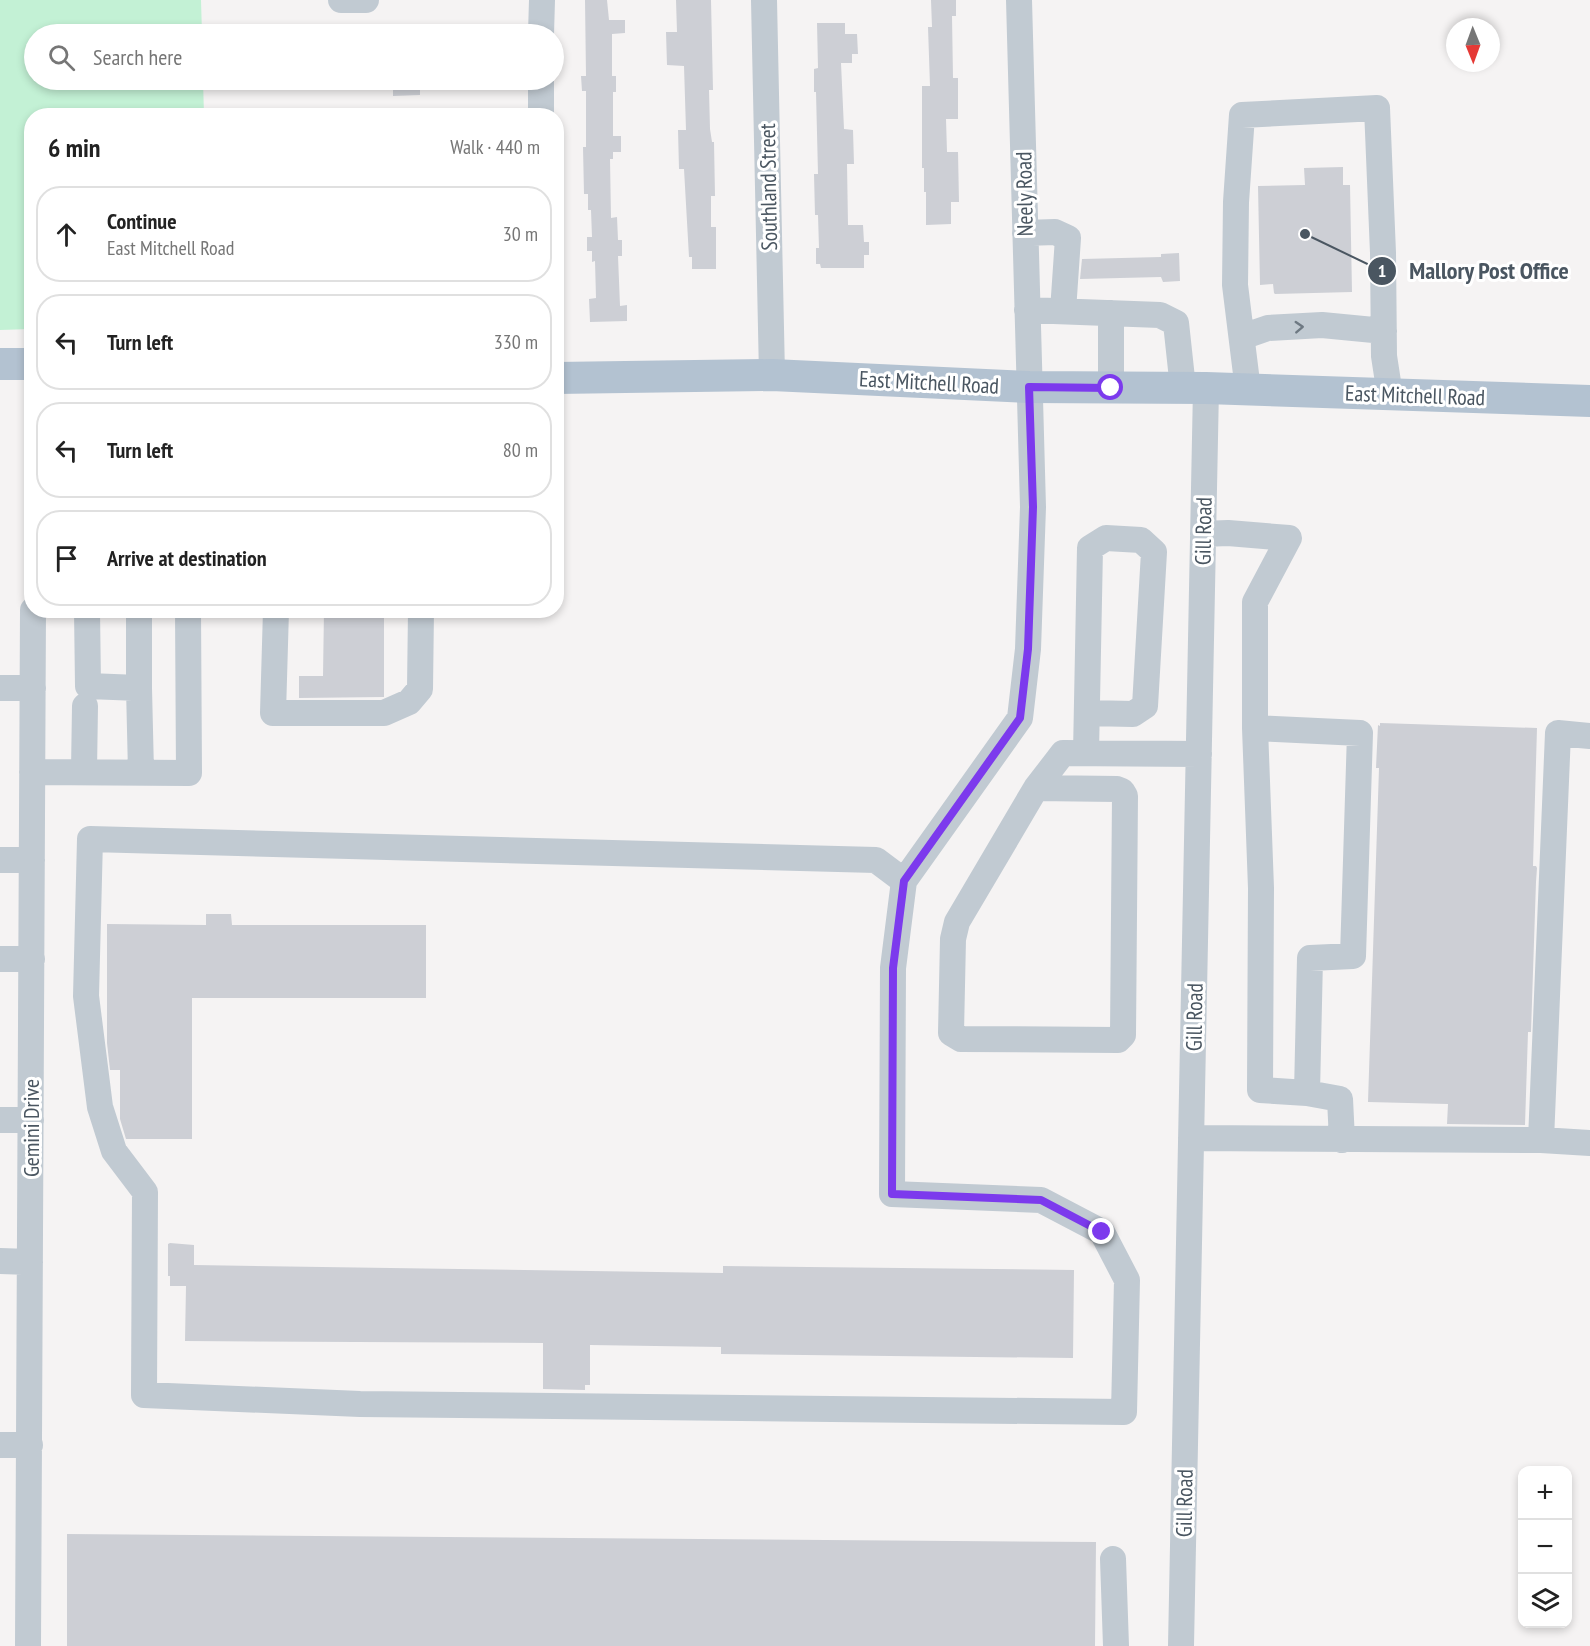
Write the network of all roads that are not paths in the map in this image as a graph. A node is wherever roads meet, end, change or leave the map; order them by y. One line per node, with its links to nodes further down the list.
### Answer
1 (342, 0): 2 (street)
2 (366, 0)
3 (542, 0): 6 (street)
4 (764, 0): 17 (street, Southland Street)
5 (1019, 0): 9 (street, Neely Road)
6 (542, 24)
7 (541, 90): 8 (street)
8 (541, 108)
9 (1025, 233): 10 (street, Neely Road); 11 (street)
10 (1027, 310): 11 (street); 19 (street, Neely Road)
11 (1063, 311): 12 (street)
12 (1111, 313): 20 (street); 21 (street, Gill Road)
13 (1383, 331): 14 (street, one-way to 13); 14 (street); 23 (street)
14 (1242, 337): 22 (street)
15 (0, 364): 16 (main road)
16 (24, 364)
17 (772, 375): 18 (main road, East Mitchell Road); 19 (main road, East Mitchell Road)
18 (564, 378)
19 (1029, 387): 20 (main road, East Mitchell Road); 47 (street, Neely Road)
20 (1111, 388): 21 (main road, East Mitchell Road)
21 (1195, 388): 22 (main road, East Mitchell Road); 25 (street, Gill Road)
22 (1248, 390): 23 (main road, East Mitchell Road)
23 (1390, 394): 24 (main road, East Mitchell Road)
24 (1590, 401)
25 (1203, 534): 37 (street); 40 (street, Gill Road)
26 (33, 618): 33 (street, Gemini Drive)
27 (87, 618): 34 (street)
28 (139, 618): 34 (street)
29 (188, 618): 43 (street)
30 (276, 618): 31 (street)
31 (422, 618)
32 (0, 688): 33 (street)
33 (33, 688): 41 (street, Gemini Drive)
34 (139, 688): 43 (street)
35 (85, 706): 42 (street)
36 (1087, 714): 36 (street); 39 (street)
37 (1255, 728): 50 (street); 50 (street)
38 (1590, 736): 55 (street)
39 (1086, 753): 40 (street); 44 (street)
40 (1199, 754): 53 (street, Gill Road)
41 (32, 771): 42 (street); 46 (street, Gemini Drive)
42 (84, 771): 43 (street)
43 (141, 772)
44 (1036, 788): 44 (street)
45 (0, 860): 46 (street)
46 (32, 860): 49 (street, Gemini Drive)
47 (904, 881): 47 (street)
48 (0, 959): 49 (street)
49 (32, 959): 52 (street, Gemini Drive)
50 (1307, 1093): 54 (street)
51 (0, 1120): 52 (street)
52 (31, 1120): 58 (street, Gemini Drive)
53 (1191, 1138): 54 (street); 64 (street, Gill Road)
54 (1342, 1140): 55 (street)
55 (1541, 1140): 56 (street)
56 (1590, 1143)
57 (0, 1261): 58 (street)
58 (30, 1262): 60 (street, Gemini Drive)
59 (0, 1445): 60 (street)
60 (30, 1445): 62 (street, Gemini Drive)
61 (1113, 1559): 63 (street)
62 (28, 1646)
63 (1116, 1646)
64 (1181, 1646)

